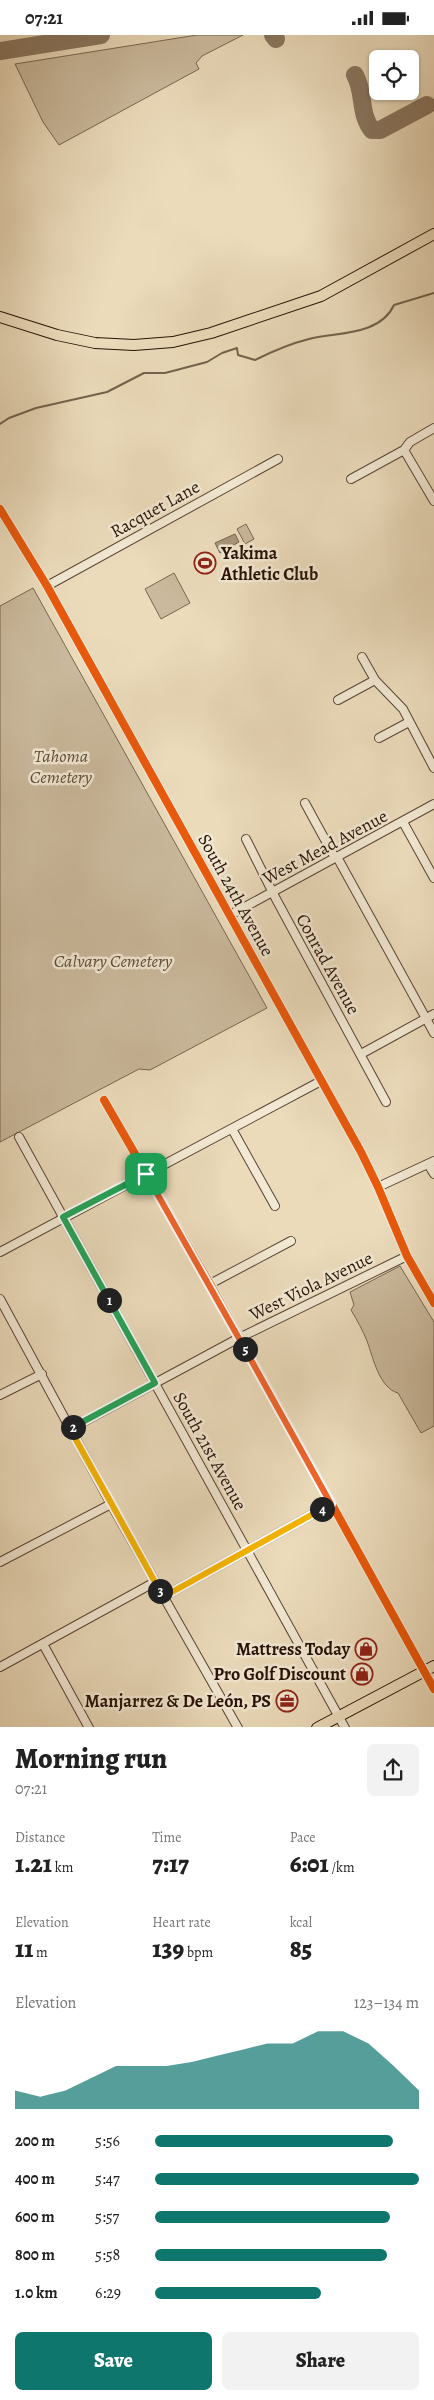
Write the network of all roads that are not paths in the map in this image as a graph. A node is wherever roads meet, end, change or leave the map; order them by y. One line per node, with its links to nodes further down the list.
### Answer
1 (434, 234): 2 (main road)
2 (0, 317)
3 (434, 429): 4 (street)
4 (404, 450): 6 (street); 7 (street)
5 (278, 459): 9 (street, Racquet Lane)
6 (351, 479)
7 (434, 501)
8 (0, 509): 9 (street, South 24th Avenue)
9 (47, 585): 23 (street, South 24th Avenue)
10 (362, 657): 11 (street)
11 (375, 681): 12 (street); 13 (street)
12 (338, 701)
13 (409, 722): 14 (street); 15 (street)
14 (380, 738)
15 (434, 768)
16 (305, 803): 20 (street)
17 (434, 804): 18 (street, West Mead Avenue)
18 (403, 822): 20 (street, West Mead Avenue); 21 (street)
19 (246, 839): 22 (street, Conrad Avenue)
20 (336, 858): 22 (street, West Mead Avenue); 25 (street)
21 (434, 878)
22 (273, 892): 23 (street, West Mead Avenue); 27 (street, Conrad Avenue)
23 (230, 915): 28 (street, South 24th Avenue)
24 (434, 1014): 25 (street)
25 (426, 1019): 26 (street); 27 (street)
26 (434, 1033)
27 (361, 1054): 30 (street, Conrad Avenue)
28 (321, 1081): 31 (street); 36 (street, South 24th Avenue)
29 (104, 1099): 34 (street)
30 (386, 1102)
31 (232, 1129): 34 (street); 37 (street)
32 (19, 1137): 38 (street, South 21st Avenue)
33 (431, 1162): 35 (street); 36 (street)
34 (146, 1174): 38 (street); 42 (street)
35 (434, 1174)
36 (378, 1187): 41 (street, South 24th Avenue)
37 (275, 1206)
38 (63, 1217): 40 (street); 47 (street, South 21st Avenue)
39 (291, 1241): 42 (street)
40 (0, 1252)
41 (407, 1256): 44 (street, South 24th Avenue); 45 (street, West Viola Avenue)
42 (210, 1284): 45 (street)
43 (0, 1299): 46 (street)
44 (434, 1303)
45 (239, 1338): 47 (street, West Viola Avenue); 51 (street)
46 (42, 1374): 48 (street); 49 (street)
47 (155, 1383): 49 (street, West Viola Avenue); 52 (street, South 21st Avenue)
48 (0, 1395)
49 (70, 1429): 50 (street)
50 (111, 1504): 53 (street); 54 (street)
51 (331, 1504): 52 (street); 59 (street)
52 (248, 1551): 55 (street); 61 (street, South 21st Avenue)
53 (0, 1562)
54 (155, 1582): 55 (street); 56 (street)
55 (163, 1597): 63 (street)
56 (43, 1644): 58 (street); 62 (street)
57 (434, 1666): 59 (main road)
58 (0, 1667)
59 (424, 1671): 60 (street); 61 (main road)
60 (434, 1689)
61 (339, 1716): 64 (main road); 65 (street, South 21st Avenue)
62 (89, 1727)
63 (238, 1727)
64 (317, 1727)
65 (345, 1727)

